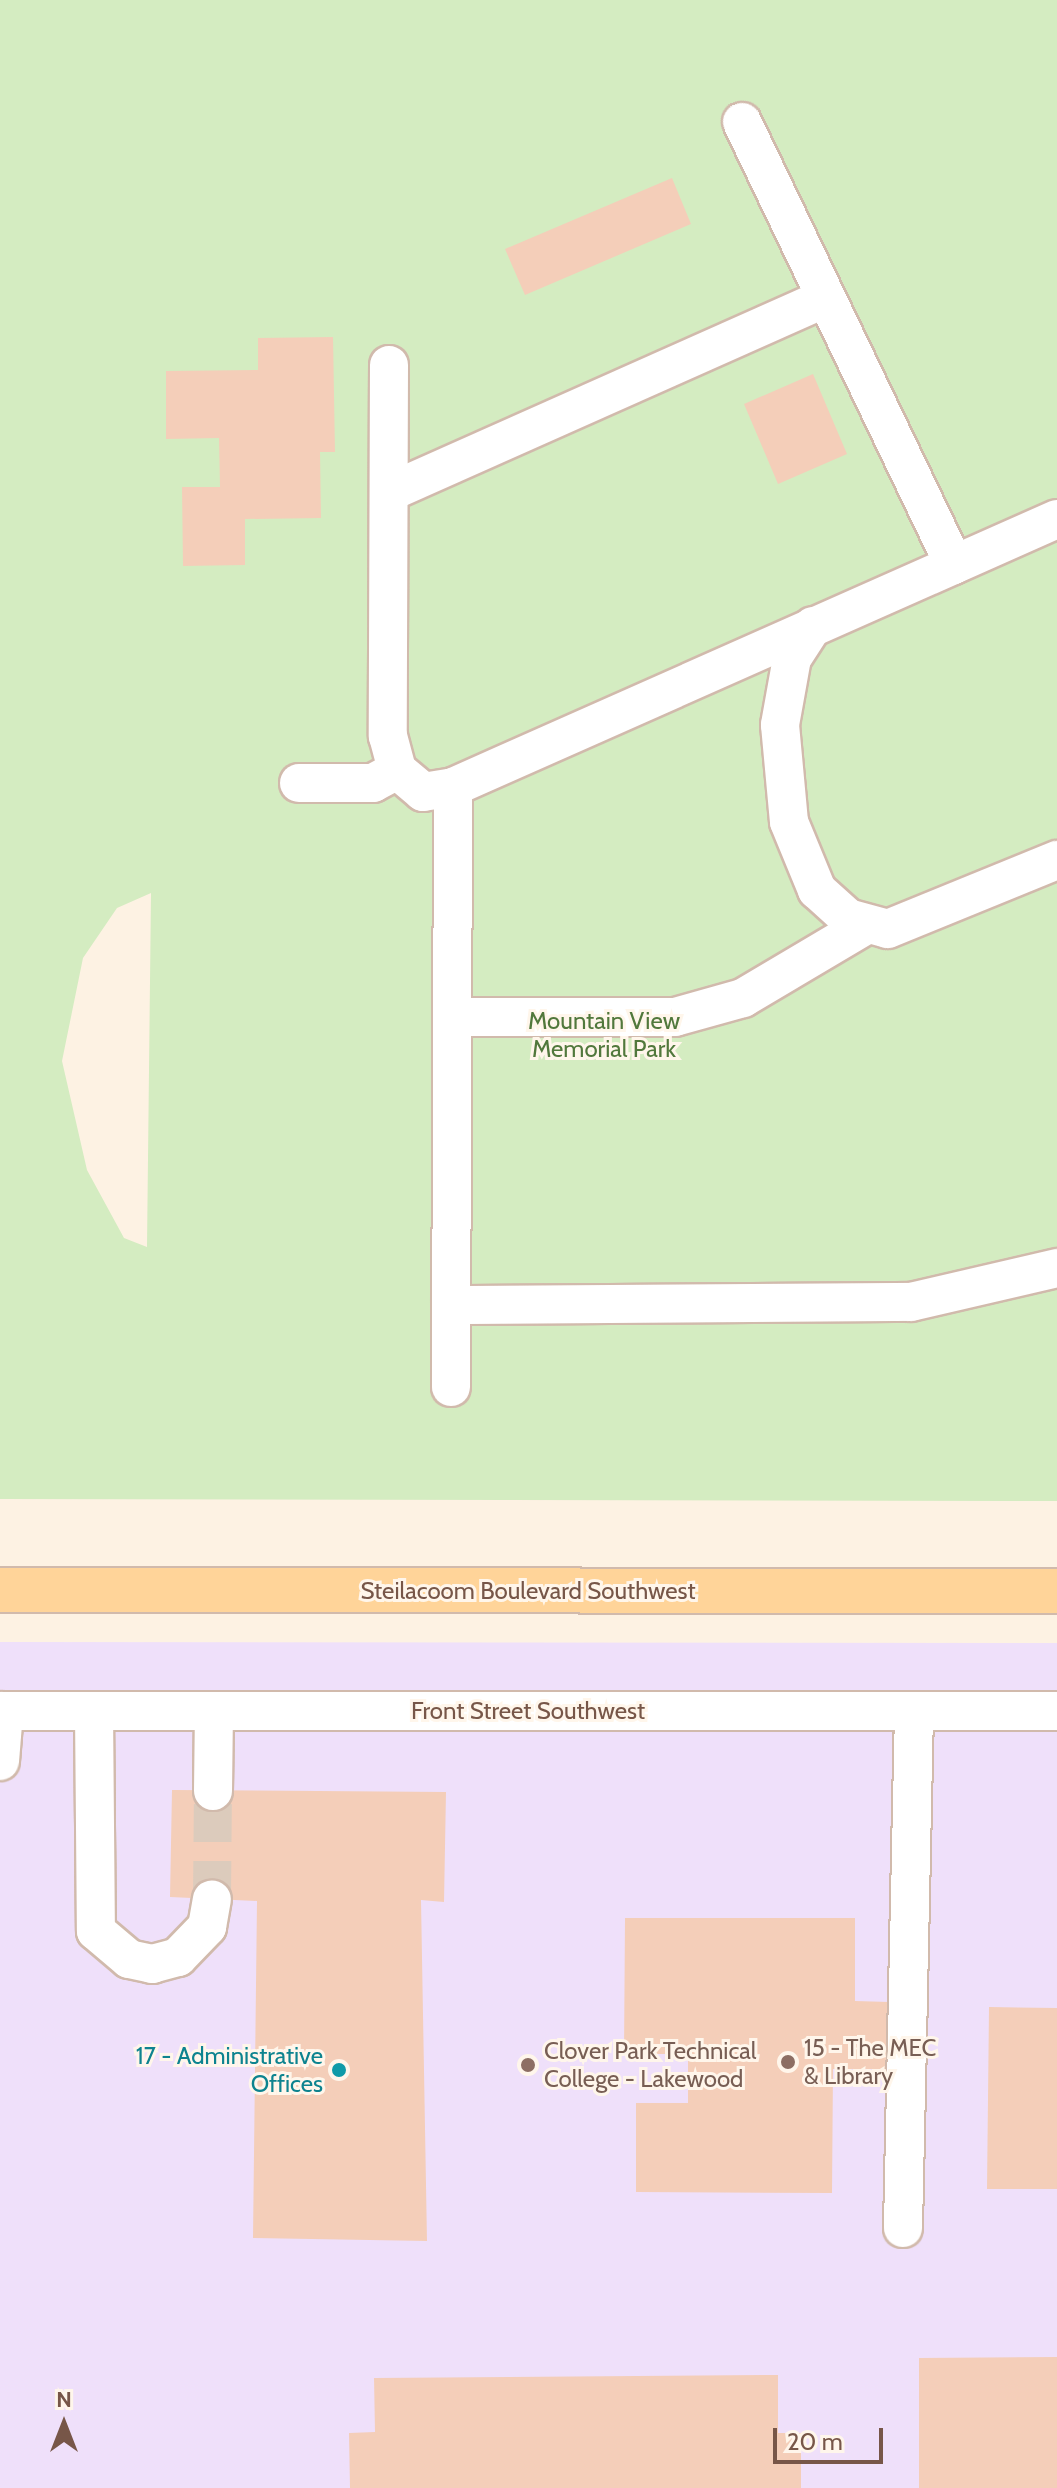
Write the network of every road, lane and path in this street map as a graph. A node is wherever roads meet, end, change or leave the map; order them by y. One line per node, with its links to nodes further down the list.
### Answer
1 (742, 122): 2 (street)
2 (823, 299): 4 (street); 6 (street)
3 (389, 365): 4 (street)
4 (390, 492): 8 (street)
5 (1057, 519): 6 (street)
6 (954, 565): 7 (street)
7 (813, 626): 10 (street); 12 (street)
8 (397, 770): 9 (street); 10 (street)
9 (299, 783)
10 (453, 787): 13 (street)
11 (1057, 860): 12 (street)
12 (866, 925): 13 (street)
13 (453, 1017): 15 (street)
14 (1057, 1268): 15 (street)
15 (451, 1305): 16 (street)
16 (451, 1387)
17 (0, 1590): 18 (main road, Steilacoom Boulevard Southwest)
18 (1057, 1591)
19 (2, 1711): 20 (street, Front Street Southwest); 24 (street)
20 (94, 1711): 21 (street, Front Street Southwest); 26 (street)
21 (214, 1711): 22 (street, Front Street Southwest); 25 (street)
22 (914, 1711): 23 (street, Front Street Southwest); 27 (street)
23 (1057, 1711)
24 (0, 1761)
25 (213, 1791)
26 (212, 1899)
27 (903, 2228)

